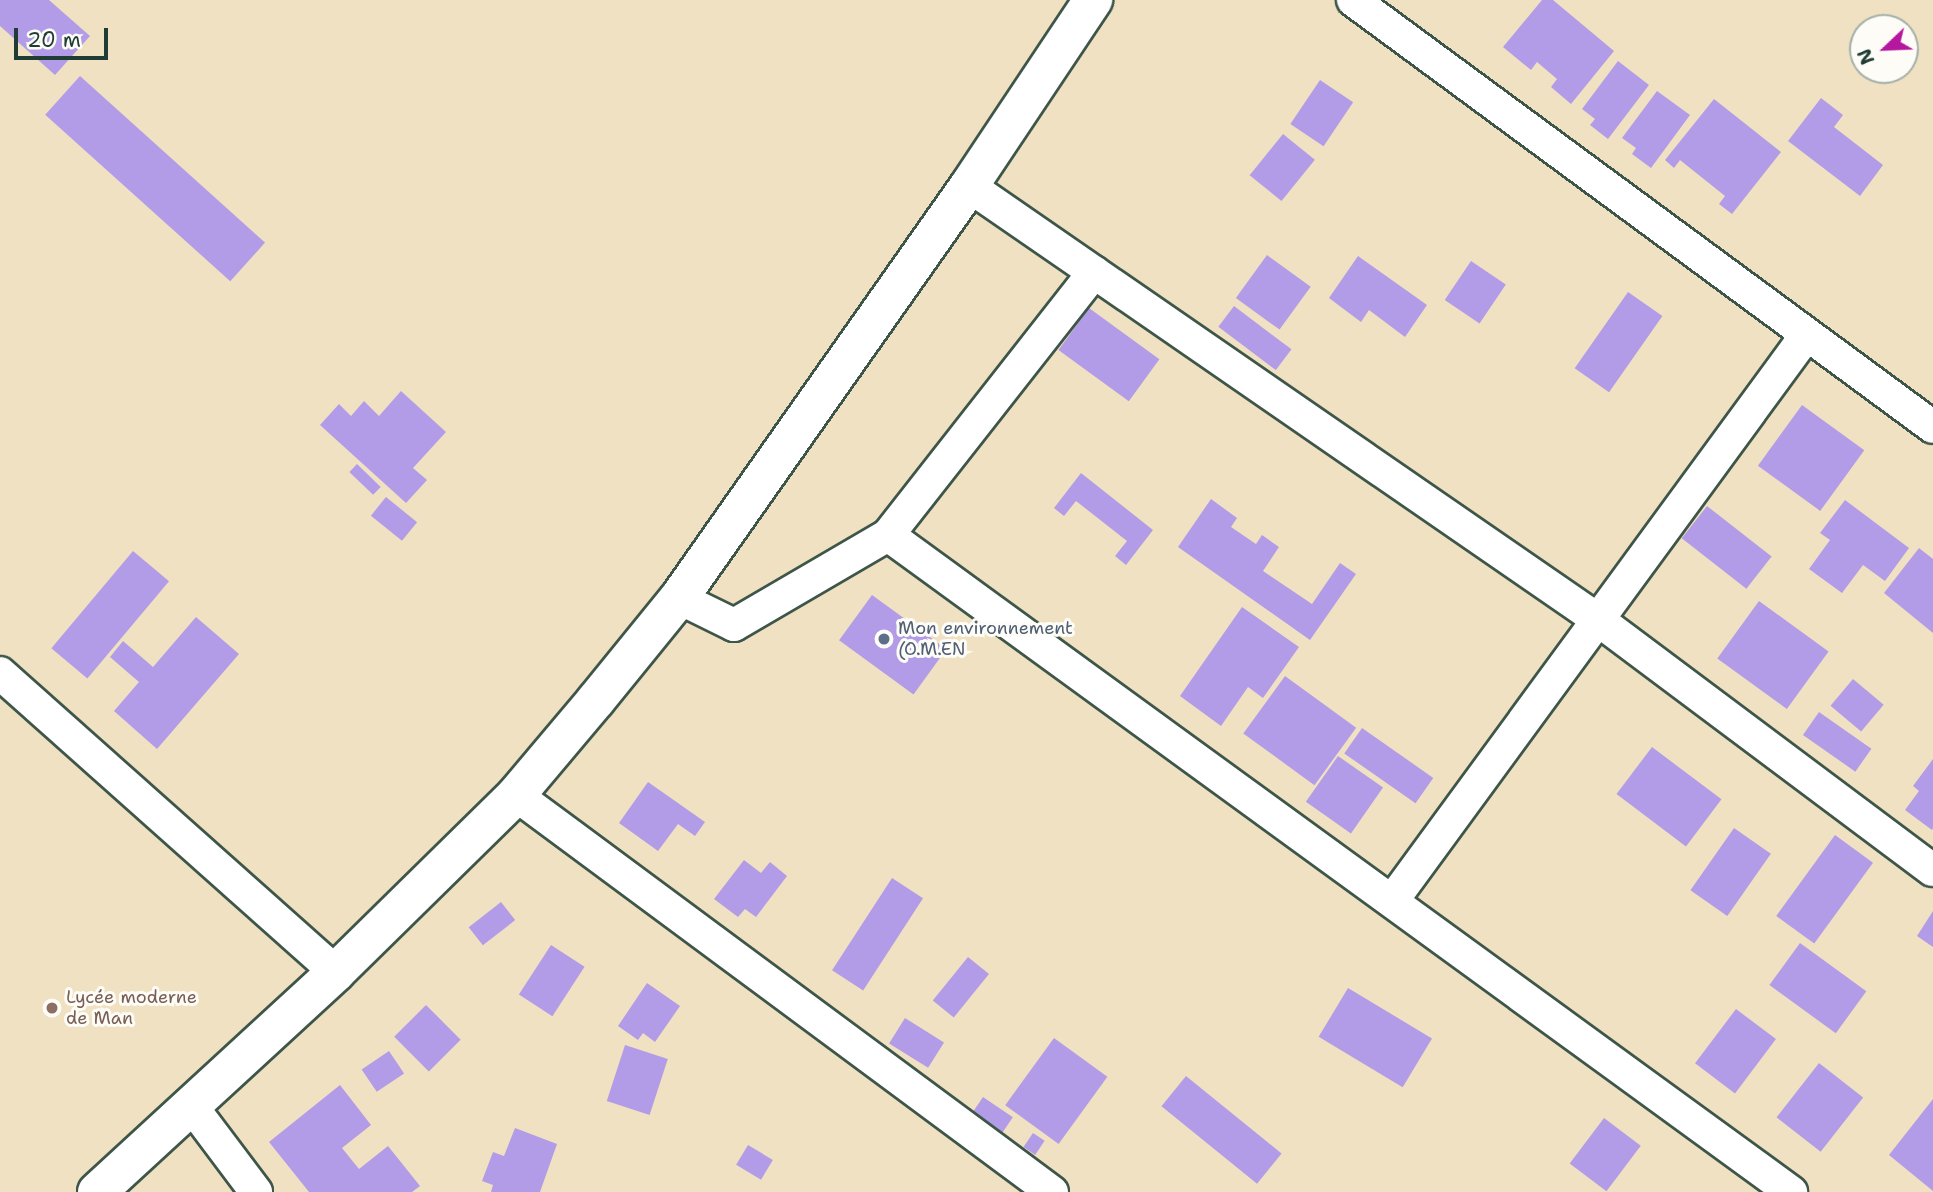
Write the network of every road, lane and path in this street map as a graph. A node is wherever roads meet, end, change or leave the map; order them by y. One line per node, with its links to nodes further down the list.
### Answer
1 (1093, 0): 3 (main road)
2 (1353, 0): 5 (street)
3 (969, 187): 4 (street); 8 (main road)
4 (1094, 272): 7 (street); 9 (street)
5 (1805, 337): 6 (street); 9 (street)
6 (1933, 427)
7 (888, 535): 8 (street); 13 (street)
8 (679, 597): 11 (main road)
9 (1597, 619): 12 (street); 13 (street)
10 (0, 673): 14 (street)
11 (516, 795): 14 (main road); 18 (street)
12 (1933, 870)
13 (1392, 901): 19 (street)
14 (336, 972): 15 (main road)
15 (190, 1104): 16 (main road); 17 (street)
16 (97, 1192)
17 (256, 1192)
18 (1052, 1192)
19 (1791, 1192)

